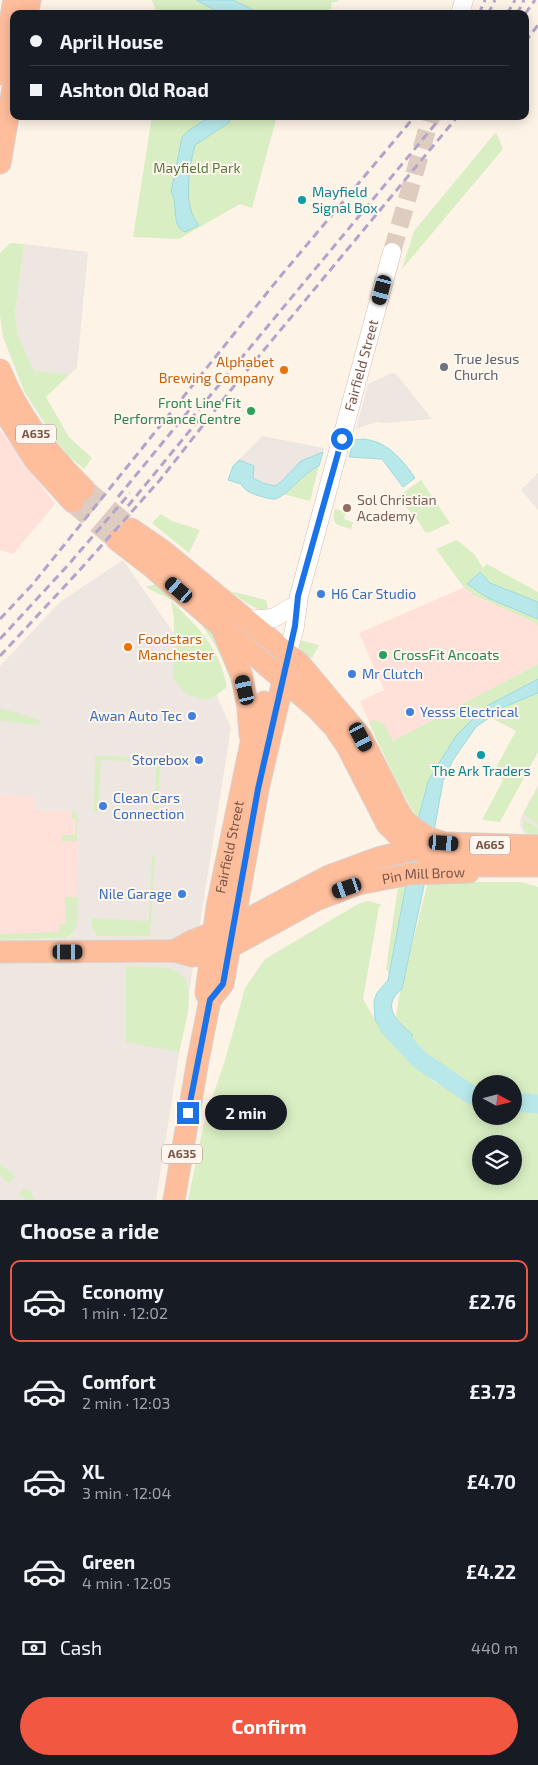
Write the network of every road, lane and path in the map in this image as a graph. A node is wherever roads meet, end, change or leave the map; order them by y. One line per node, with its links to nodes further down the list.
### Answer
1 (10, 21): 2 (highway)
2 (0, 74)
3 (10, 105): 4 (highway)
4 (0, 163)
5 (392, 252): 8 (main road, Fairfield Street)
6 (0, 370): 7 (highway, A635)
7 (0, 405)
8 (294, 602): 9 (main road); 11 (main road, Fairfield Street)
9 (245, 620): 10 (highway, A635); 11 (highway, A635)
10 (221, 625): 12 (highway, A635); 13 (highway, Fairfield Street / A635)
11 (283, 650): 12 (highway, Fairfield Street / A635); 14 (highway, A635)
12 (277, 674): 13 (highway, Fairfield Street / A635); 14 (highway, A635); 20 (highway, Fairfield Street / A635)
13 (251, 743): 20 (highway, Fairfield Street / A635)
14 (396, 822): 15 (highway, A665); 16 (highway, A665); 18 (highway)
15 (439, 847): 16 (highway, A665); 17 (highway, Pin Mill Brow / A665); 19 (highway, Pin Mill Brow / A665)
16 (415, 849): 18 (highway, Pin Mill Brow)
17 (537, 853): 19 (highway, A665)
18 (378, 858): 20 (highway, Pin Mill Brow)
19 (483, 866): 20 (highway, Pin Mill Brow / A665)
20 (223, 939): 21 (highway); 23 (highway, A635)
21 (174, 951): 22 (highway); 23 (highway)
22 (0, 952)
23 (208, 996): 24 (highway, A635)
24 (174, 1200)

